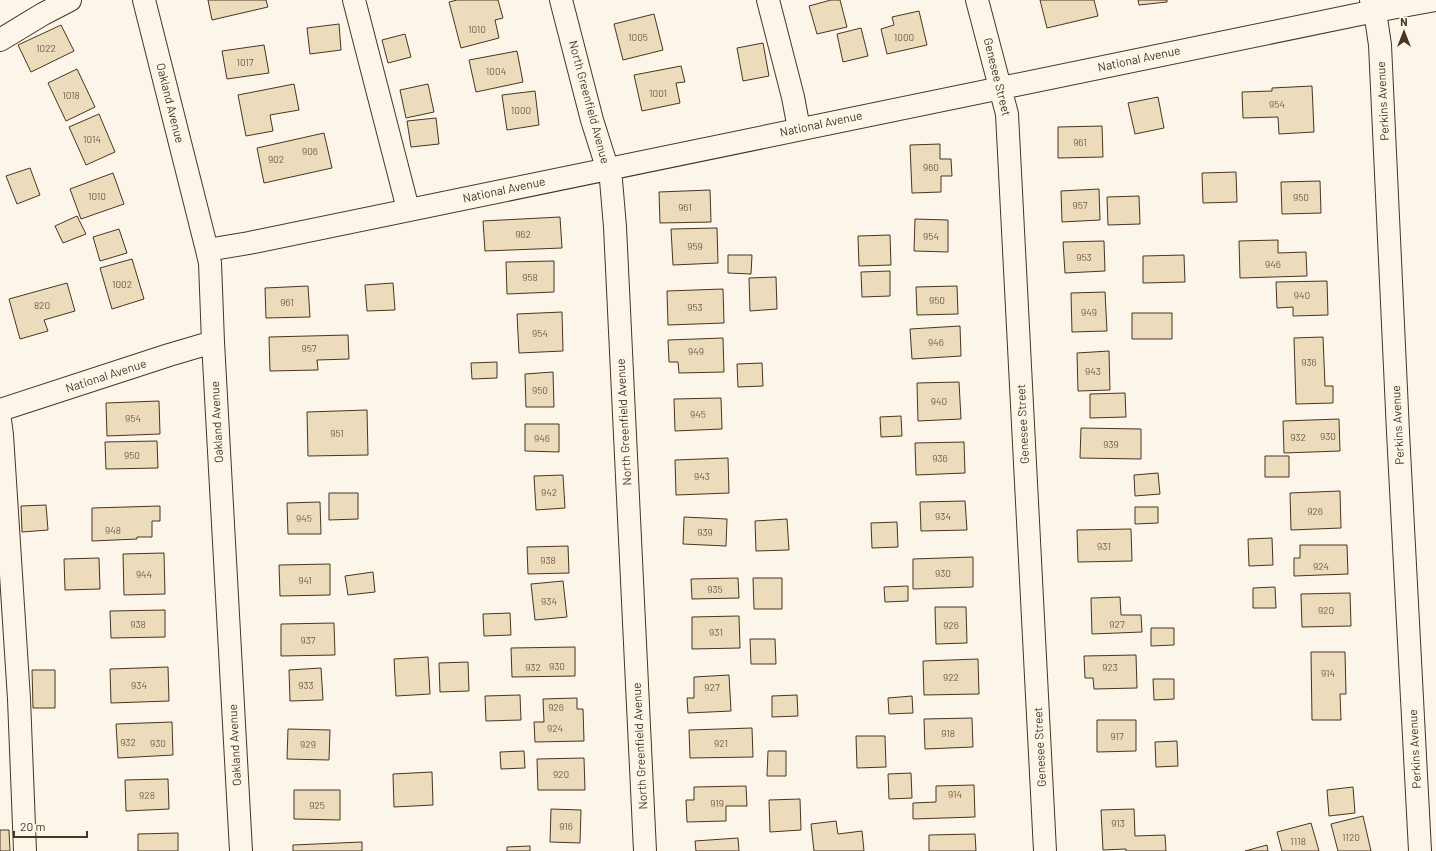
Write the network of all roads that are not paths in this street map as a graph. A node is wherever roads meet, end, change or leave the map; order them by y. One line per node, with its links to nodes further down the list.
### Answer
1 (70, 0): 9 (street)
2 (144, 0): 14 (street, Oakland Avenue)
3 (354, 0): 13 (street)
4 (562, 0): 12 (street, North Greenfield Avenue)
5 (768, 0): 11 (street)
6 (977, 0): 10 (street, Genesee Street)
7 (1435, 0): 8 (street, National Avenue)
8 (1373, 5): 10 (street, National Avenue); 22 (street, Perkins Avenue)
9 (0, 40)
10 (1001, 88): 11 (street, National Avenue); 21 (street, Genesee Street)
11 (799, 129): 12 (street, National Avenue)
12 (607, 169): 13 (street, National Avenue); 20 (street, North Greenfield Avenue)
13 (408, 209): 14 (street, National Avenue)
14 (207, 250): 15 (street, Oakland Avenue)
15 (213, 342): 16 (street, National Avenue); 19 (street, Oakland Avenue)
16 (0, 410)
17 (0, 420): 18 (street)
18 (25, 851)
19 (241, 851)
20 (645, 851)
21 (1045, 851)
22 (1420, 851)

